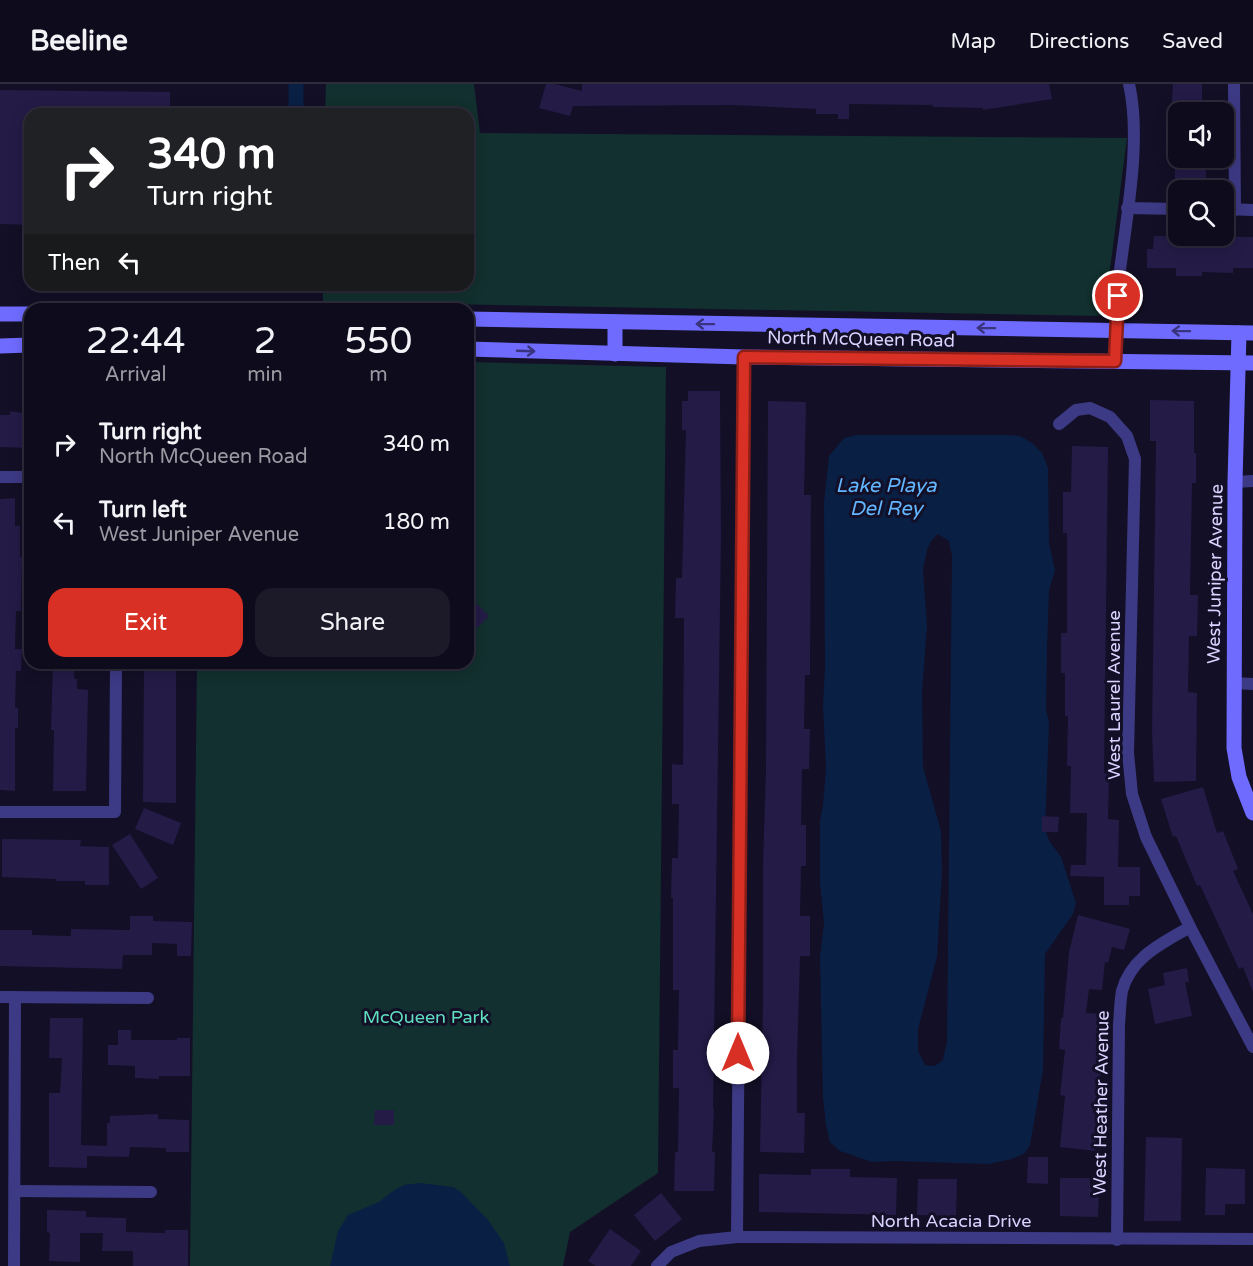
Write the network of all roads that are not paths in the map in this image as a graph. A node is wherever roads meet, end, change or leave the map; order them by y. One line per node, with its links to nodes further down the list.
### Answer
1 (1129, 84): 4 (street)
2 (1234, 84): 3 (street)
3 (1230, 180)
4 (1127, 208): 5 (street); 12 (street)
5 (1168, 209)
6 (1234, 209): 7 (street)
7 (1253, 210)
8 (0, 314): 9 (main road)
9 (24, 314)
10 (474, 319): 11 (main road, North McQueen Road)
11 (615, 322): 12 (main road, North McQueen Road, one-way to 11); 17 (main road)
12 (1116, 330): 13 (main road, North McQueen Road, one-way to 12); 19 (street)
13 (1246, 333): 20 (main road, West Juniper Avenue)
14 (24, 345): 15 (main road)
15 (0, 346)
16 (474, 349): 17 (main road, North McQueen Road, one-way to 17)
17 (615, 354): 18 (main road, North McQueen Road)
18 (744, 357): 19 (main road, North McQueen Road); 38 (street)
19 (1115, 361): 20 (main road, North McQueen Road)
20 (1246, 363): 25 (main road, West Juniper Avenue)
21 (1059, 424): 31 (street, West Laurel Avenue)
22 (0, 477): 23 (street)
23 (24, 477)
24 (1253, 481): 25 (street)
25 (1235, 482): 27 (main road, West Juniper Avenue)
26 (116, 669): 29 (street)
27 (1233, 683): 28 (street); 30 (main road, West Juniper Avenue)
28 (1253, 684)
29 (0, 812)
30 (1253, 813)
31 (1190, 927): 35 (street, West Laurel Avenue); 40 (street, West Heather Avenue)
32 (0, 997): 33 (street)
33 (15, 997): 34 (street); 36 (street)
34 (148, 998)
35 (1253, 1047)
36 (15, 1191): 37 (street); 41 (street)
37 (151, 1192)
38 (737, 1238): 40 (street, North Acacia Drive); 42 (street, North Acacia Drive)
39 (1253, 1239): 40 (street, North Acacia Drive)
40 (1117, 1240)
41 (14, 1266)
42 (657, 1266)

